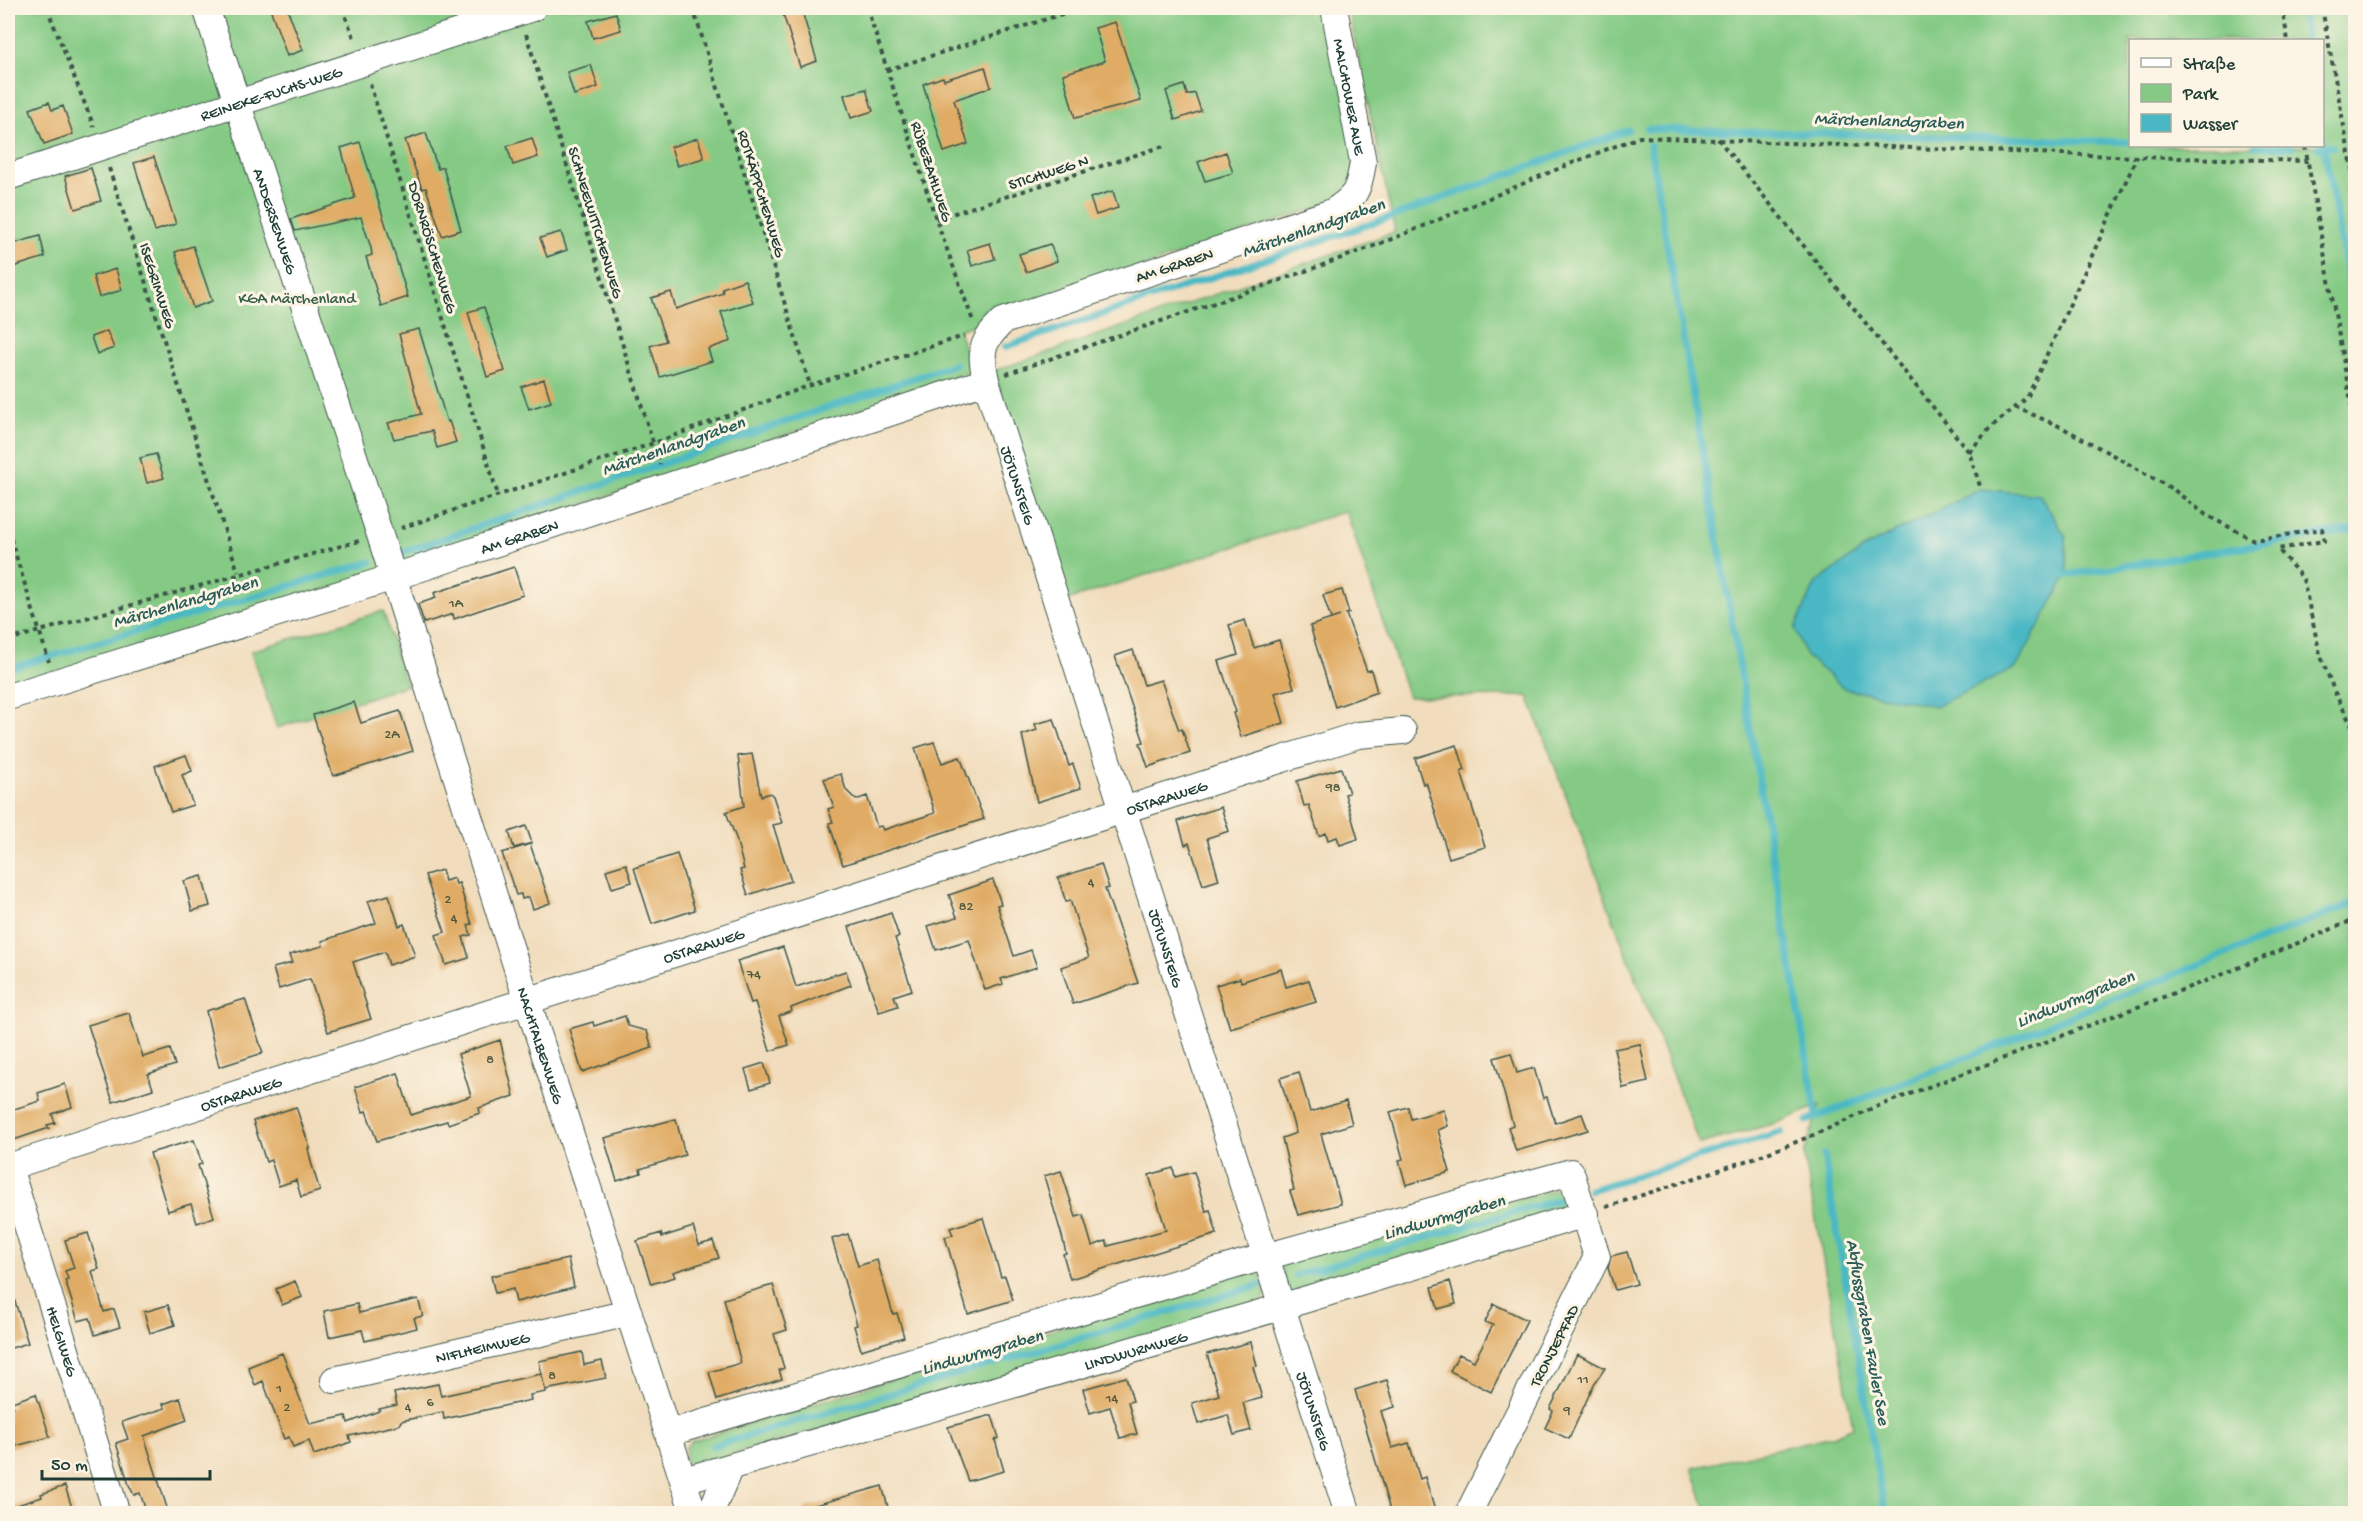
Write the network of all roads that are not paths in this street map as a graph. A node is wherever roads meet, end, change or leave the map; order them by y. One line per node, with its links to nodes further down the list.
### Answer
1 (206, 8): 4 (street, ANDERSENWEG)
2 (1334, 8): 6 (street, MALCHOWER AUE)
3 (526, 10): 4 (street, REINEKE-FUCHS-WEG)
4 (239, 102): 5 (street, REINEKE-FUCHS-WEG); 8 (street, ANDERSENWEG)
5 (8, 177)
6 (1360, 186): 7 (street, AM GRABEN)
7 (986, 381): 8 (street, AM GRABEN); 11 (street, JÖTUNSTEIG)
8 (394, 577): 9 (street, AM GRABEN); 12 (street, NACHTALBENWEG)
9 (8, 698)
10 (1403, 731): 11 (street, OSTARAWEG)
11 (1125, 809): 12 (street, OSTARAWEG); 15 (street, JÖTUNSTEIG)
12 (527, 999): 13 (street, OSTARAWEG); 17 (street, NACHTALBENWEG)
13 (8, 1167): 22 (street, HELGIWEG)
14 (1585, 1214): 15 (street, TRONJEPFAD); 16 (street, LINDWURMWEG); 26 (street, TRONJEPFAD)
15 (1266, 1258): 16 (street, JÖTUNSTEIG); 19 (street)
16 (1281, 1307): 20 (street, LINDWURMWEG); 25 (street, JÖTUNSTEIG)
17 (629, 1314): 18 (street, NIFLHEIMWEG); 19 (street, NACHTALBENWEG)
18 (334, 1380)
19 (669, 1433): 21 (street, NACHTALBENWEG)
20 (730, 1467): 21 (street, LINDWURMWEG); 24 (street)
21 (684, 1480): 23 (street, NACHTALBENWEG)
22 (117, 1514)
23 (694, 1514)
24 (710, 1514)
25 (1348, 1514)
26 (1468, 1514)

